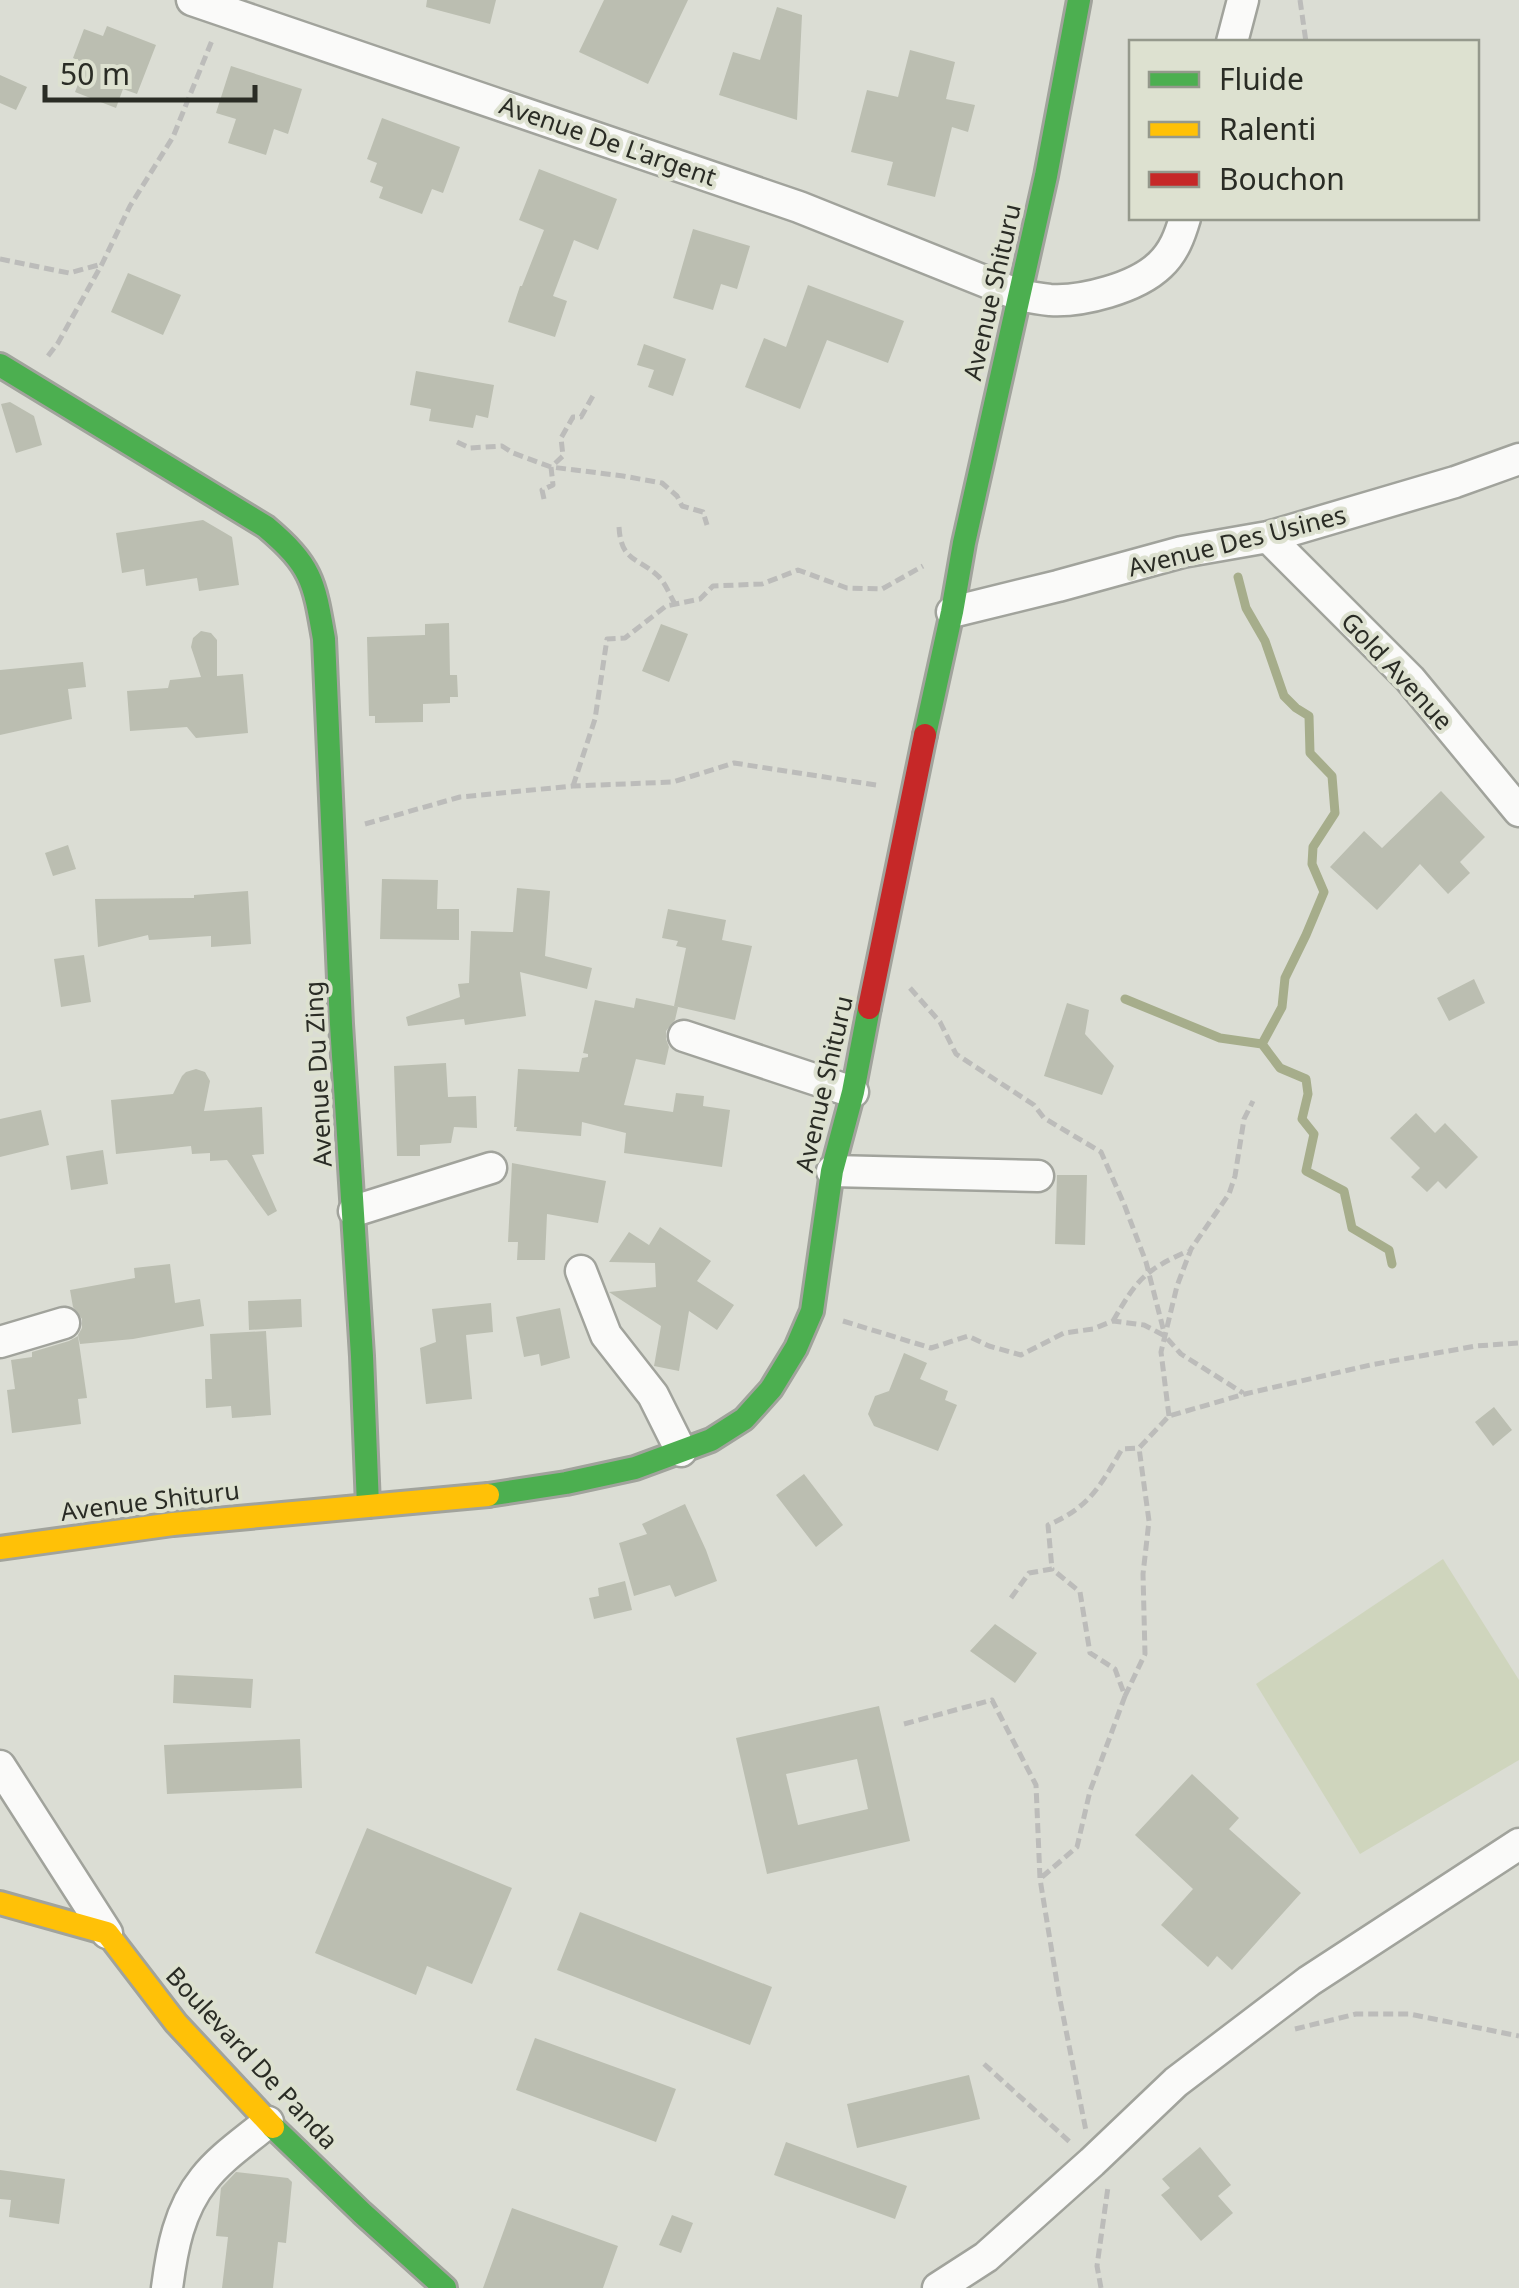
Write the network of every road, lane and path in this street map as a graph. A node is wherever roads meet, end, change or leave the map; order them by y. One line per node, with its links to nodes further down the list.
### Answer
1 (192, 0): 5 (street, Avenue De L'argent)
2 (1079, 0): 11 (street, Avenue Shituru)
3 (1243, 0): 6 (street)
4 (1300, 0): 7 (path)
5 (224, 12): 10 (path); 11 (street, Avenue De L'argent)
6 (1233, 40)
7 (1306, 40)
8 (1185, 220): 11 (street, Avenue De L'argent)
9 (0, 260): 10 (path)
10 (102, 264): 13 (path)
11 (1019, 295): 22 (street, Avenue Shituru)
12 (0, 365): 13 (street, Avenue Du Zing)
13 (27, 382): 28 (street, Avenue Du Zing)
14 (594, 394): 17 (path)
15 (457, 442): 17 (path)
16 (1519, 460): 21 (street, Avenue Des Usines)
17 (551, 467): 18 (path); 19 (path)
18 (544, 499)
19 (706, 524)
20 (619, 527): 23 (path)
21 (1268, 538): 24 (street, Avenue Des Usines); 27 (street, Gold Avenue)
22 (964, 543): 23 (path); 24 (street, Avenue Shituru)
23 (675, 604): 25 (path)
24 (952, 612): 26 (street, Avenue Shituru)
25 (573, 786): 26 (path); 28 (path)
26 (912, 791): 29 (street, Avenue Shituru)
27 (1514, 794)
28 (334, 832): 36 (street, Avenue Du Zing)
29 (880, 953): 31 (street, Avenue Shituru); 39 (path)
30 (684, 1036): 31 (street)
31 (853, 1092): 34 (street, Avenue Shituru)
32 (1253, 1101): 37 (path)
33 (491, 1168): 36 (street)
34 (832, 1171): 35 (street); 40 (street, Avenue Shituru)
35 (1038, 1176)
36 (354, 1211): 50 (street, Avenue Du Zing)
37 (1191, 1250): 39 (path); 43 (path)
38 (581, 1271): 49 (street)
39 (1149, 1272): 41 (path); 43 (path)
40 (812, 1311): 41 (path); 49 (street, Avenue Shituru)
41 (1113, 1322): 43 (path)
42 (64, 1323): 44 (street)
43 (1165, 1336): 46 (path); 47 (path)
44 (0, 1342)
45 (1519, 1343): 46 (path)
46 (1245, 1394): 47 (path)
47 (1169, 1416): 48 (path)
48 (1138, 1448): 52 (path); 54 (path)
49 (681, 1452): 50 (street, Avenue Shituru)
50 (368, 1506): 51 (street, Avenue Shituru)
51 (0, 1548)
52 (1052, 1569): 53 (path); 54 (path)
53 (1010, 1598)
54 (1125, 1696): 58 (path)
55 (904, 1724): 58 (path)
56 (0, 1766): 60 (street)
57 (1519, 1844): 65 (street)
58 (1040, 1878): 65 (path)
59 (0, 1904): 60 (street)
60 (107, 1933): 64 (street, Boulevard De Panda)
61 (1295, 2029): 62 (path)
62 (1519, 2036)
63 (984, 2064): 65 (path)
64 (268, 2122): 66 (street); 67 (street, Boulevard De Panda)
65 (1100, 2174): 68 (street); 69 (path)
66 (167, 2288)
67 (445, 2288)
68 (938, 2288)
69 (1101, 2288)

